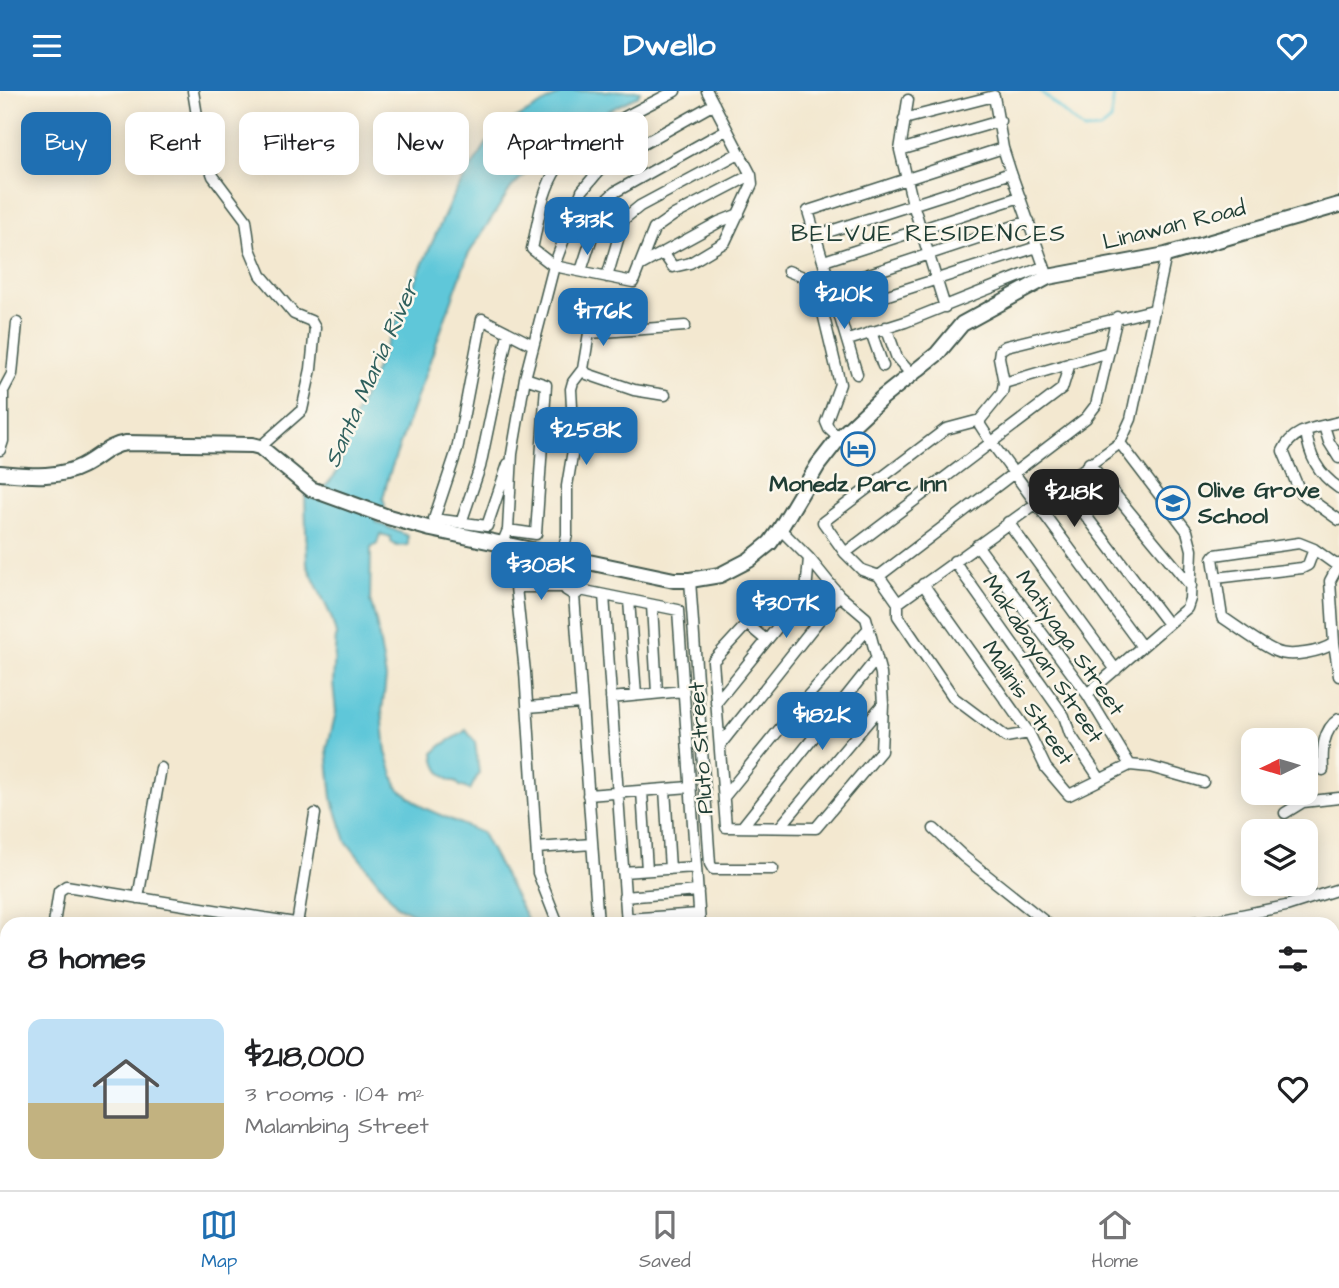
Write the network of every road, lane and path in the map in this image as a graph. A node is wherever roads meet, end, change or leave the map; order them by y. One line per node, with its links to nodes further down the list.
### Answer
1 (193, 91): 63 (street)
2 (676, 91): 28 (street)
3 (707, 91): 5 (street)
4 (908, 100): 6 (street)
5 (714, 104): 8 (street); 28 (street)
6 (904, 119): 7 (street); 10 (street)
7 (1000, 121): 9 (street); 10 (street)
8 (726, 130): 11 (street); 30 (street)
9 (1003, 148): 12 (street); 14 (street)
10 (900, 150): 14 (street)
11 (739, 153): 13 (street); 33 (street)
12 (1011, 173): 15 (street); 16 (street)
13 (751, 175): 18 (street); 29 (street)
14 (906, 179): 16 (street); 21 (street)
15 (1020, 197): 19 (street); 20 (street)
16 (913, 204): 20 (street); 21 (street)
17 (1339, 205): 26 (street, Linawan Road)
18 (739, 214): 24 (street); 24 (street)
19 (1029, 221): 23 (street); 25 (street)
20 (921, 230): 25 (street); 27 (street)
21 (814, 232): 22 (street); 27 (street)
22 (797, 233)
23 (1037, 247): 32 (street); 34 (street)
24 (664, 254): 29 (street)
25 (928, 255): 34 (street); 35 (street)
26 (1166, 255): 32 (street, Linawan Road); 37 (street)
27 (824, 261): 35 (street)
28 (554, 266): 30 (street); 46 (street)
29 (639, 266): 33 (street)
30 (581, 271): 33 (street)
31 (788, 271): 60 (street)
32 (1046, 272): 36 (street); 52 (street, Linawan Road)
33 (607, 277)
34 (936, 280): 36 (street); 38 (street)
35 (830, 287): 38 (street)
36 (945, 307): 42 (street)
37 (1153, 310): 39 (street); 62 (street)
38 (838, 311): 45 (street)
39 (1117, 317): 47 (street); 54 (street)
40 (17, 323): 64 (street)
41 (685, 326): 50 (street)
42 (886, 327): 44 (street); 52 (street)
43 (508, 333): 46 (street); 75 (street); 75 (street)
44 (871, 333): 45 (street); 49 (street)
45 (848, 340): 51 (street)
46 (533, 345): 53 (street)
47 (1109, 352): 48 (street); 69 (street)
48 (1070, 362): 54 (street); 61 (street)
49 (883, 366)
50 (583, 369): 55 (street); 81 (street)
51 (857, 374)
52 (912, 375): 60 (street, Linawan Road)
53 (525, 378): 65 (street); 77 (street)
54 (1004, 383): 56 (street)
55 (665, 395)
56 (979, 420): 61 (street); 80 (street)
57 (1339, 422): 58 (street)
58 (1324, 426): 59 (street); 66 (street)
59 (1306, 431): 71 (street); 73 (street)
60 (839, 438): 76 (street, Linawan Road)
61 (991, 442): 69 (street); 80 (street)
62 (1120, 443): 67 (street); 90 (street)
63 (260, 447): 68 (street); 77 (street, Linawan Road)
64 (0, 450)
65 (512, 454): 75 (street); 77 (street)
66 (1339, 458)
67 (1089, 463): 70 (street); 90 (street)
68 (0, 473)
69 (1013, 473): 72 (street); 85 (street)
70 (1061, 483): 72 (street); 98 (street)
71 (1339, 488)
72 (1035, 502): 74 (street); 102 (street)
73 (1339, 520)
74 (1008, 522): 78 (street); 104 (street)
75 (461, 523)
76 (780, 529): 82 (street); 88 (street, Linawan Road)
77 (506, 536): 81 (street, Linawan Road)
78 (976, 545): 83 (street); 108 (street, Matiyaga Street)
79 (1314, 549): 84 (street); 86 (street); 86 (street)
80 (845, 552): 85 (street)
81 (568, 557): 87 (street); 88 (street, Linawan Road)
82 (809, 558): 94 (street); 100 (street)
83 (954, 561): 89 (street); 121 (street, Makabayan Street)
84 (1338, 566): 101 (street)
85 (879, 576): 96 (street)
86 (1216, 577): 101 (street)
87 (574, 580): 91 (street); 92 (street)
88 (690, 580): 139 (street)
89 (923, 584): 96 (street); 116 (street, Malinis Street)
90 (1191, 586): 98 (street)
91 (565, 587): 92 (street); 114 (street)
92 (577, 593): 93 (street); 111 (street)
93 (604, 595): 95 (street); 110 (street)
94 (839, 595): 99 (street); 117 (street)
95 (629, 600): 97 (street); 109 (street)
96 (898, 603): 116 (street)
97 (652, 605): 106 (street); 107 (street)
98 (1168, 624): 102 (street)
99 (869, 628): 103 (street); 128 (street)
100 (766, 640): 112 (street); 112 (street, Pluto Street)
101 (1334, 643): 105 (street)
102 (1142, 647): 104 (street)
103 (877, 658): 113 (street); 132 (street)
104 (1116, 670): 108 (street)
105 (1339, 676)
106 (683, 691): 107 (street); 123 (street)
107 (657, 693): 109 (street)
108 (1087, 694): 118 (street, Matiyaga Street)
109 (636, 695): 110 (street)
110 (611, 698): 126 (street)
111 (581, 703): 114 (street); 127 (street)
112 (716, 703): 117 (street, Pluto Street)
113 (883, 704): 133 (street); 133 (street, Pluto Street)
114 (527, 707): 136 (street)
115 (1339, 719): 120 (street)
116 (1029, 733): 121 (street, Malinis Street)
117 (720, 745): 128 (street, Pluto Street)
118 (1130, 765): 121 (street, Malinis Street); 122 (street)
119 (161, 768): 145 (street)
120 (1323, 770)
121 (1100, 779)
122 (1203, 782)
123 (690, 787): 124 (street); 137 (street)
124 (665, 789): 125 (street); 138 (street)
125 (642, 791): 126 (street); 140 (street)
126 (617, 793): 127 (street); 141 (street)
127 (588, 795): 135 (street)
128 (724, 797): 132 (street, Pluto Street)
129 (1339, 798): 130 (street)
130 (1285, 813)
131 (315, 814): 148 (street)
132 (742, 827): 133 (street, Pluto Street)
133 (780, 827)
134 (934, 829): 153 (street)
135 (592, 844): 136 (street); 150 (street)
136 (537, 848): 149 (street)
137 (695, 867): 138 (street); 143 (street)
138 (670, 869): 140 (street)
139 (773, 869)
140 (648, 870): 141 (street)
141 (623, 872): 144 (street)
142 (1339, 888): 154 (street)
143 (698, 891): 144 (street); 152 (street)
144 (624, 897): 151 (street)
145 (138, 898): 146 (street); 147 (street)
146 (55, 917)
147 (256, 917)
148 (300, 917)
149 (555, 917)
150 (597, 917)
151 (626, 917)
152 (700, 917)
153 (1039, 917)
154 (1231, 917)

